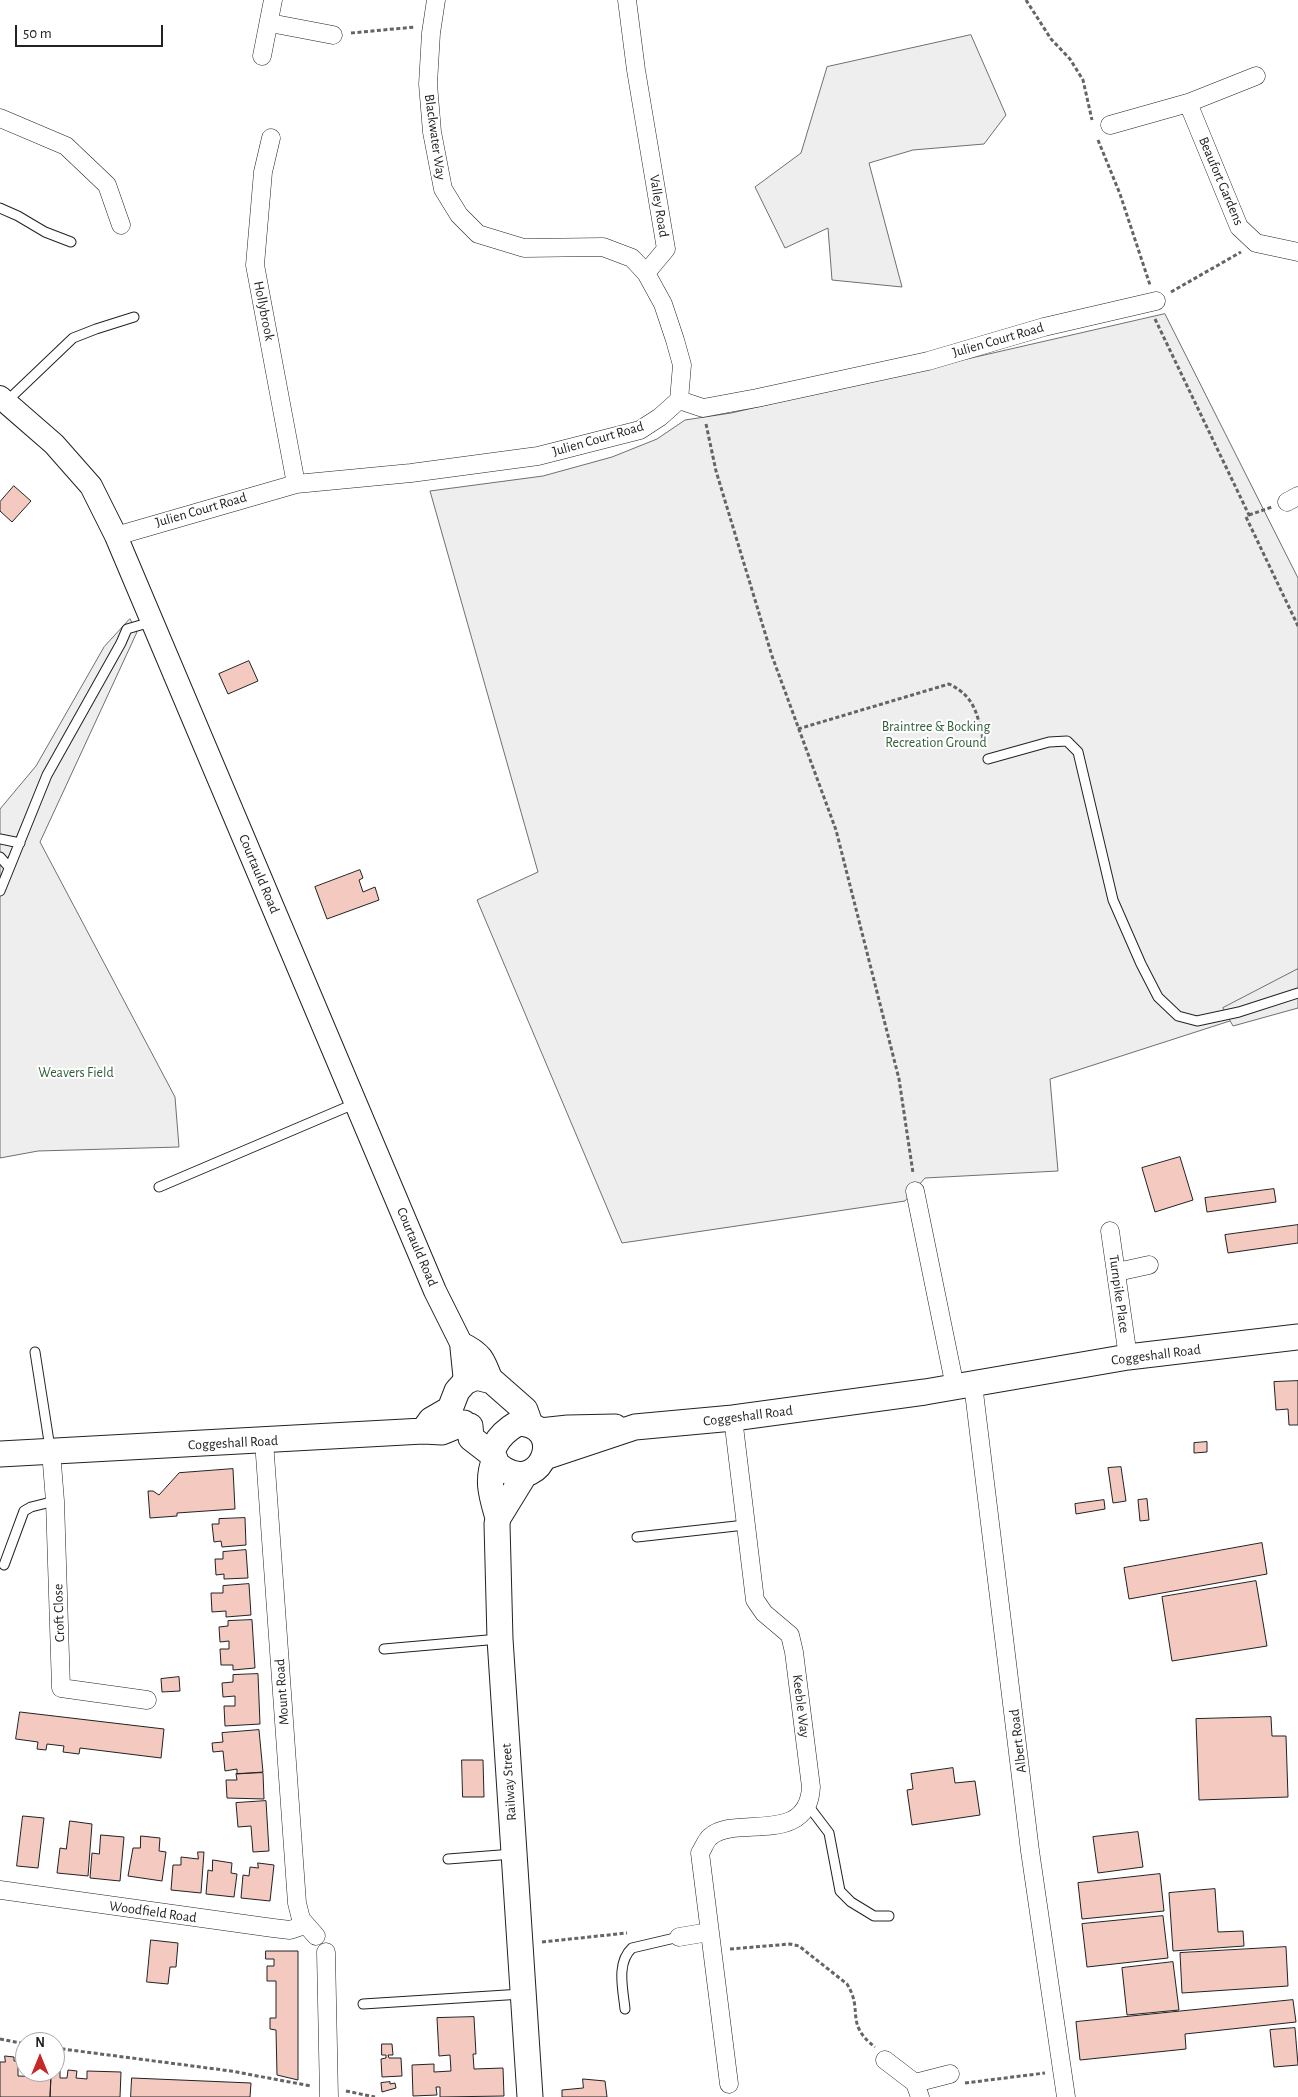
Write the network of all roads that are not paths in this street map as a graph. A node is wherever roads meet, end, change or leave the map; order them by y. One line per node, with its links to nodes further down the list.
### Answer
1 (273, 0): 4 (street)
2 (436, 0): 16 (street, Blackwater Way)
3 (627, 0): 16 (street, Valley Road)
4 (270, 23): 5 (street); 6 (street)
5 (333, 35)
6 (262, 56)
7 (1256, 76): 8 (street)
8 (1188, 103): 10 (street); 15 (street, Beaufort Gardens)
9 (0, 118): 13 (street)
10 (1102, 127)
11 (271, 138): 21 (street, Hollybrook)
12 (0, 208): 14 (lane)
13 (121, 225)
14 (70, 242)
15 (1298, 252)
16 (646, 273): 20 (street)
17 (1156, 301): 20 (street, Julien Court Road)
18 (134, 317): 19 (lane)
19 (3, 400): 22 (street, Courtauld Road)
20 (679, 400): 21 (street, Julien Court Road)
21 (296, 484): 22 (street, Julien Court Road)
22 (116, 536): 23 (street, Courtauld Road)
23 (152, 621): 26 (lane); 31 (street, Courtauld Road)
24 (988, 759): 30 (lane)
25 (0, 839): 26 (lane)
26 (20, 843): 28 (lane)
27 (0, 857): 28 (lane)
28 (8, 866): 29 (lane)
29 (0, 891)
30 (1298, 992)
31 (357, 1103): 32 (lane); 38 (street, Courtauld Road)
32 (159, 1187)
33 (915, 1191): 41 (street)
34 (1110, 1231): 36 (street, Turnpike Place)
35 (1149, 1266): 36 (street)
36 (1117, 1272): 40 (street, Turnpike Place)
37 (1298, 1337): 40 (main road, Coggeshall Road)
38 (461, 1342): 42 (street); 43 (street, Courtauld Road)
39 (35, 1352): 48 (lane)
40 (1128, 1357): 41 (main road, Coggeshall Road)
41 (964, 1385): 44 (main road, Coggeshall Road); 79 (street, Albert Road)
42 (497, 1386): 43 (main road); 43 (main road); 45 (main road)
43 (463, 1408): 47 (main road, Coggeshall Road); 50 (main road)
44 (733, 1418): 46 (main road, Coggeshall Road); 55 (street, Keeble Way)
45 (535, 1427): 46 (main road); 50 (main road); 51 (main road)
46 (635, 1427): 51 (main road, Coggeshall Road)
47 (264, 1441): 48 (main road, Coggeshall Road); 66 (street, Mount Road)
48 (51, 1451): 49 (main road, Coggeshall Road); 53 (street, Croft Close)
49 (0, 1454)
50 (494, 1457): 52 (main road); 54 (main road, Railway Street)
51 (544, 1457): 52 (main road, Coggeshall Road)
52 (525, 1474): 54 (main road)
53 (55, 1501): 57 (lane); 60 (street, Croft Close)
54 (498, 1518): 58 (main road, Railway Street)
55 (745, 1525): 56 (lane); 61 (street, Keeble Way)
56 (637, 1537)
57 (4, 1565)
58 (500, 1639): 59 (lane); 62 (main road, Railway Street)
59 (384, 1649)
60 (147, 1700)
61 (806, 1804): 65 (lane); 67 (street)
62 (513, 1854): 63 (lane); 70 (main road, Railway Street)
63 (448, 1859)
64 (0, 1890): 66 (street, Woodfield Road)
65 (889, 1916)
66 (310, 1931)
67 (709, 1932): 68 (street); 75 (street)
68 (678, 1936): 72 (lane)
69 (326, 1952): 77 (street)
70 (522, 1994): 71 (lane); 78 (main road, Railway Street)
71 (363, 2004)
72 (625, 2009)
73 (885, 2060): 76 (street)
74 (950, 2074): 76 (street)
75 (728, 2084)
76 (918, 2090)
77 (329, 2093)
78 (530, 2097)
79 (1066, 2097)

